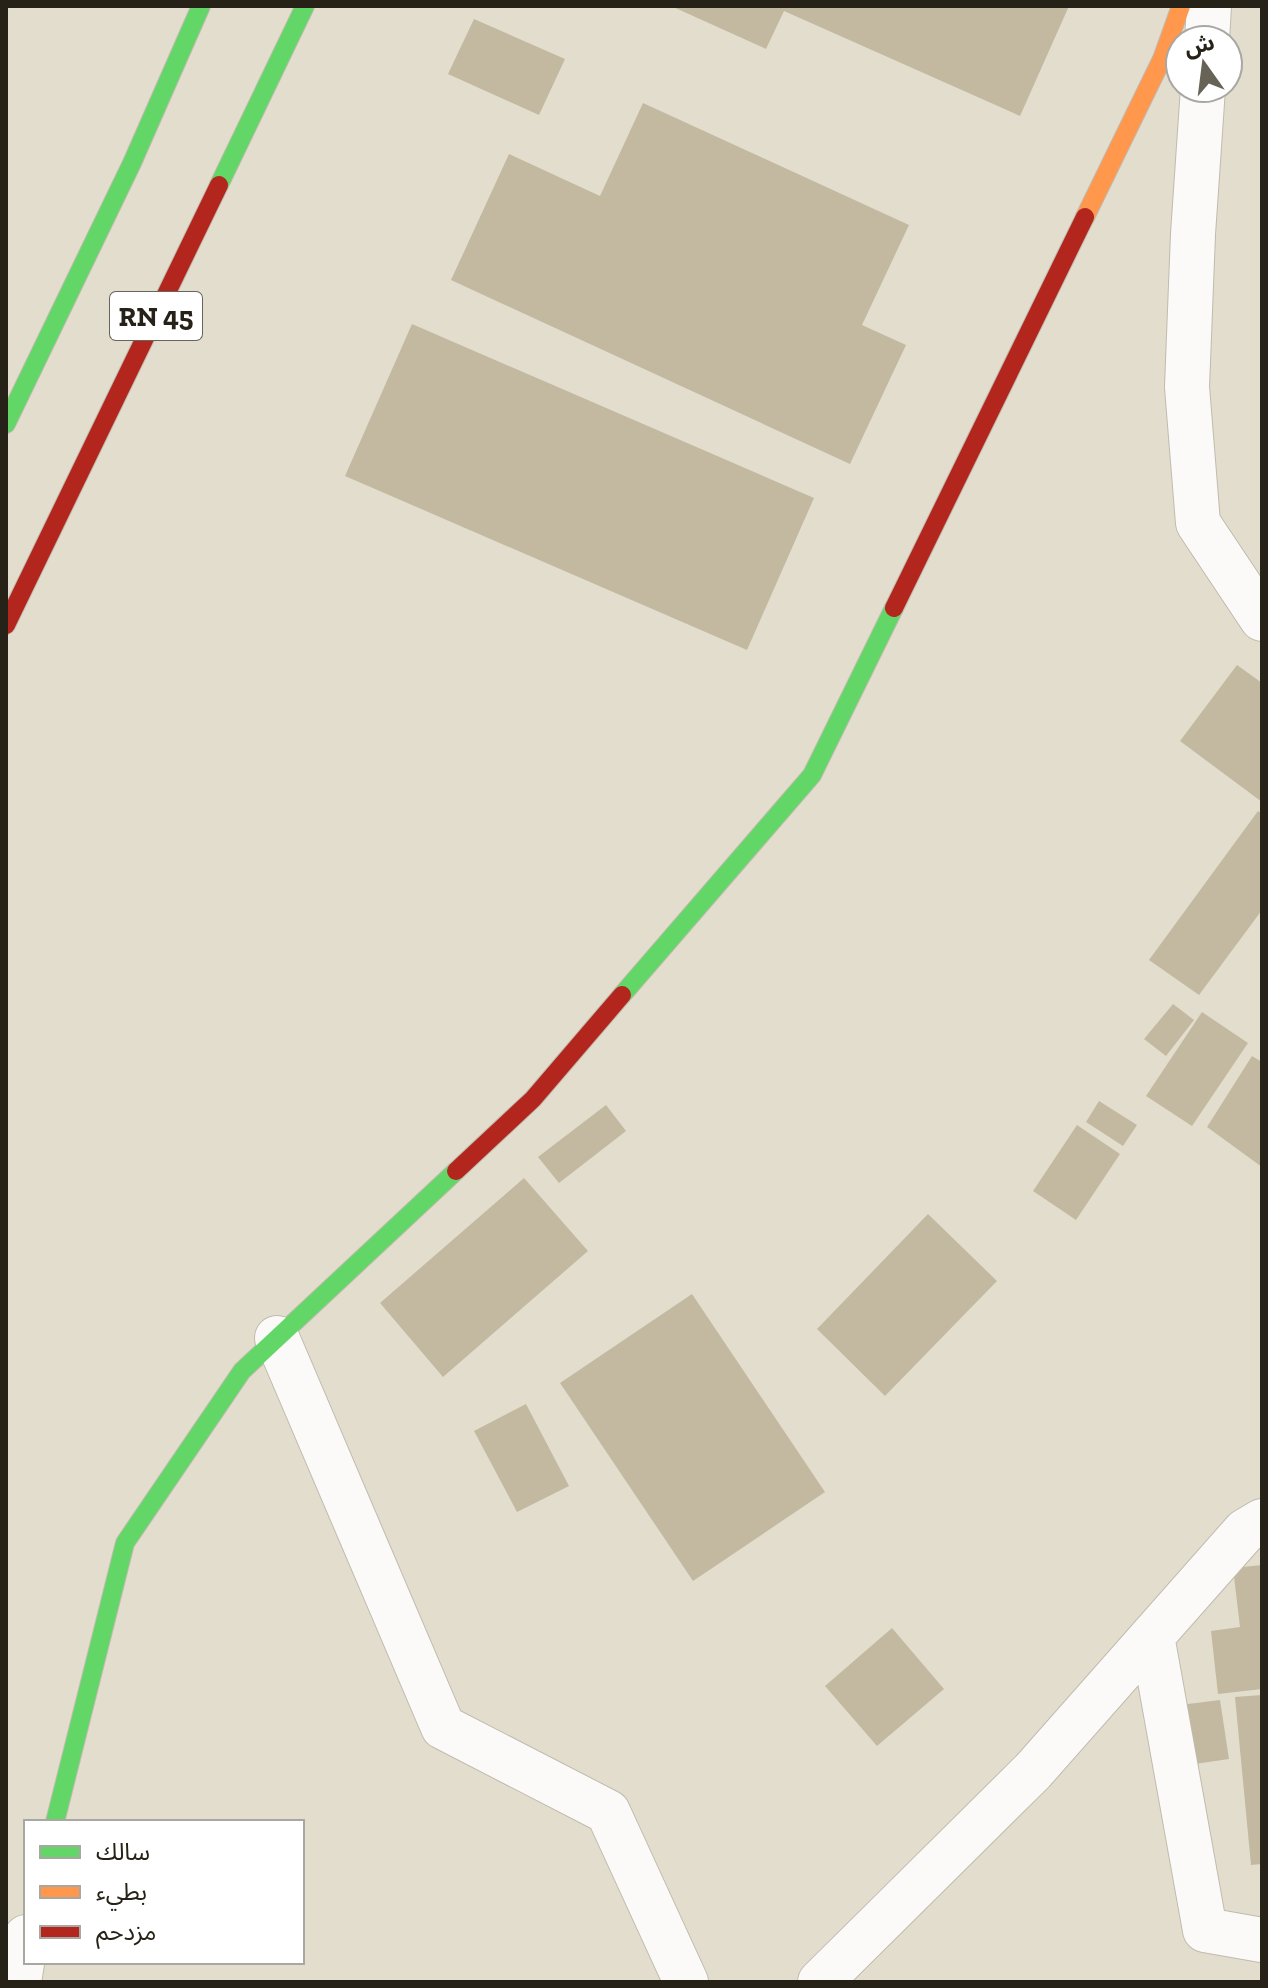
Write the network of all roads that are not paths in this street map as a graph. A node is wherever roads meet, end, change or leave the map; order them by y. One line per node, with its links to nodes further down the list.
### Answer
1 (201, 6): 5 (main road, RN 45)
2 (305, 6): 7 (main road, RN 45)
3 (1181, 6): 8 (main road)
4 (1202, 104): 6 (street)
5 (6, 424)
6 (1262, 619)
7 (6, 625)
8 (277, 1338): 11 (main road); 15 (street)
9 (1262, 1521): 10 (street)
10 (1152, 1636): 12 (street); 16 (street)
11 (56, 1820)
12 (1262, 1940)
13 (24, 1950): 14 (street)
14 (19, 1982)
15 (686, 1982)
16 (820, 1982)

